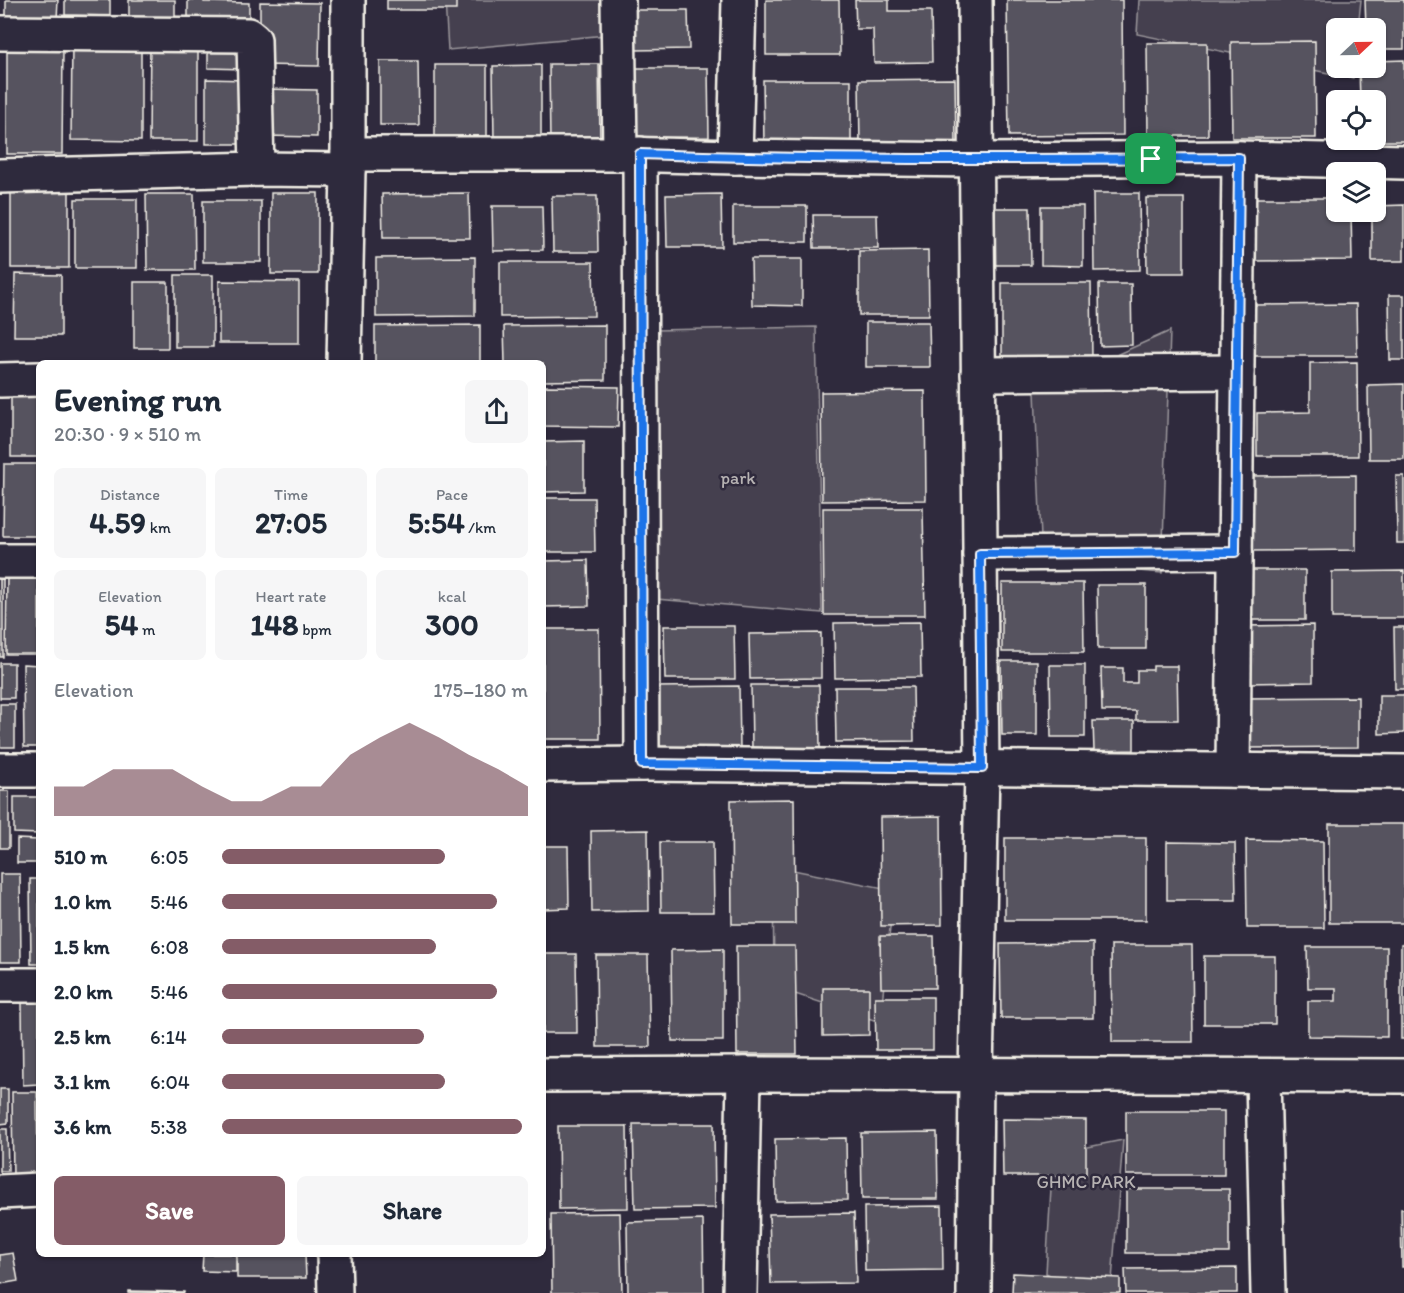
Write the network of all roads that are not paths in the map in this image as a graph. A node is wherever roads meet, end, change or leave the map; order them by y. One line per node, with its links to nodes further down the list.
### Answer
1 (348, 0): 10 (street)
2 (618, 0): 6 (street)
3 (739, 0): 7 (street)
4 (975, 0): 9 (street)
5 (0, 33): 12 (street)
6 (630, 154): 7 (street); 10 (street); 23 (street)
7 (735, 157): 9 (street)
8 (1239, 158): 9 (street); 11 (street); 15 (street)
9 (976, 160): 16 (street)
10 (348, 162): 12 (street); 14 (street)
11 (1404, 162)
12 (256, 169): 13 (street)
13 (0, 176)
14 (344, 360)
15 (1237, 372): 16 (street); 19 (street)
16 (978, 374): 20 (street)
17 (36, 379): 18 (street)
18 (0, 380)
19 (1235, 552): 20 (street); 28 (street)
20 (980, 554): 25 (street)
21 (0, 561): 22 (street)
22 (36, 561)
23 (642, 764): 24 (street); 25 (street)
24 (546, 765)
25 (982, 768): 28 (street); 34 (street)
26 (0, 770): 27 (street)
27 (36, 770)
28 (1233, 770): 29 (street)
29 (1404, 772)
30 (0, 985): 31 (street)
31 (36, 985)
32 (744, 1074): 33 (street); 34 (street); 41 (street)
33 (546, 1075)
34 (976, 1075): 35 (street); 42 (street)
35 (1263, 1076): 36 (street); 43 (street)
36 (1404, 1076)
37 (36, 1190): 38 (street)
38 (0, 1192)
39 (334, 1257): 40 (street)
40 (335, 1293)
41 (740, 1293)
42 (974, 1293)
43 (1268, 1293)

